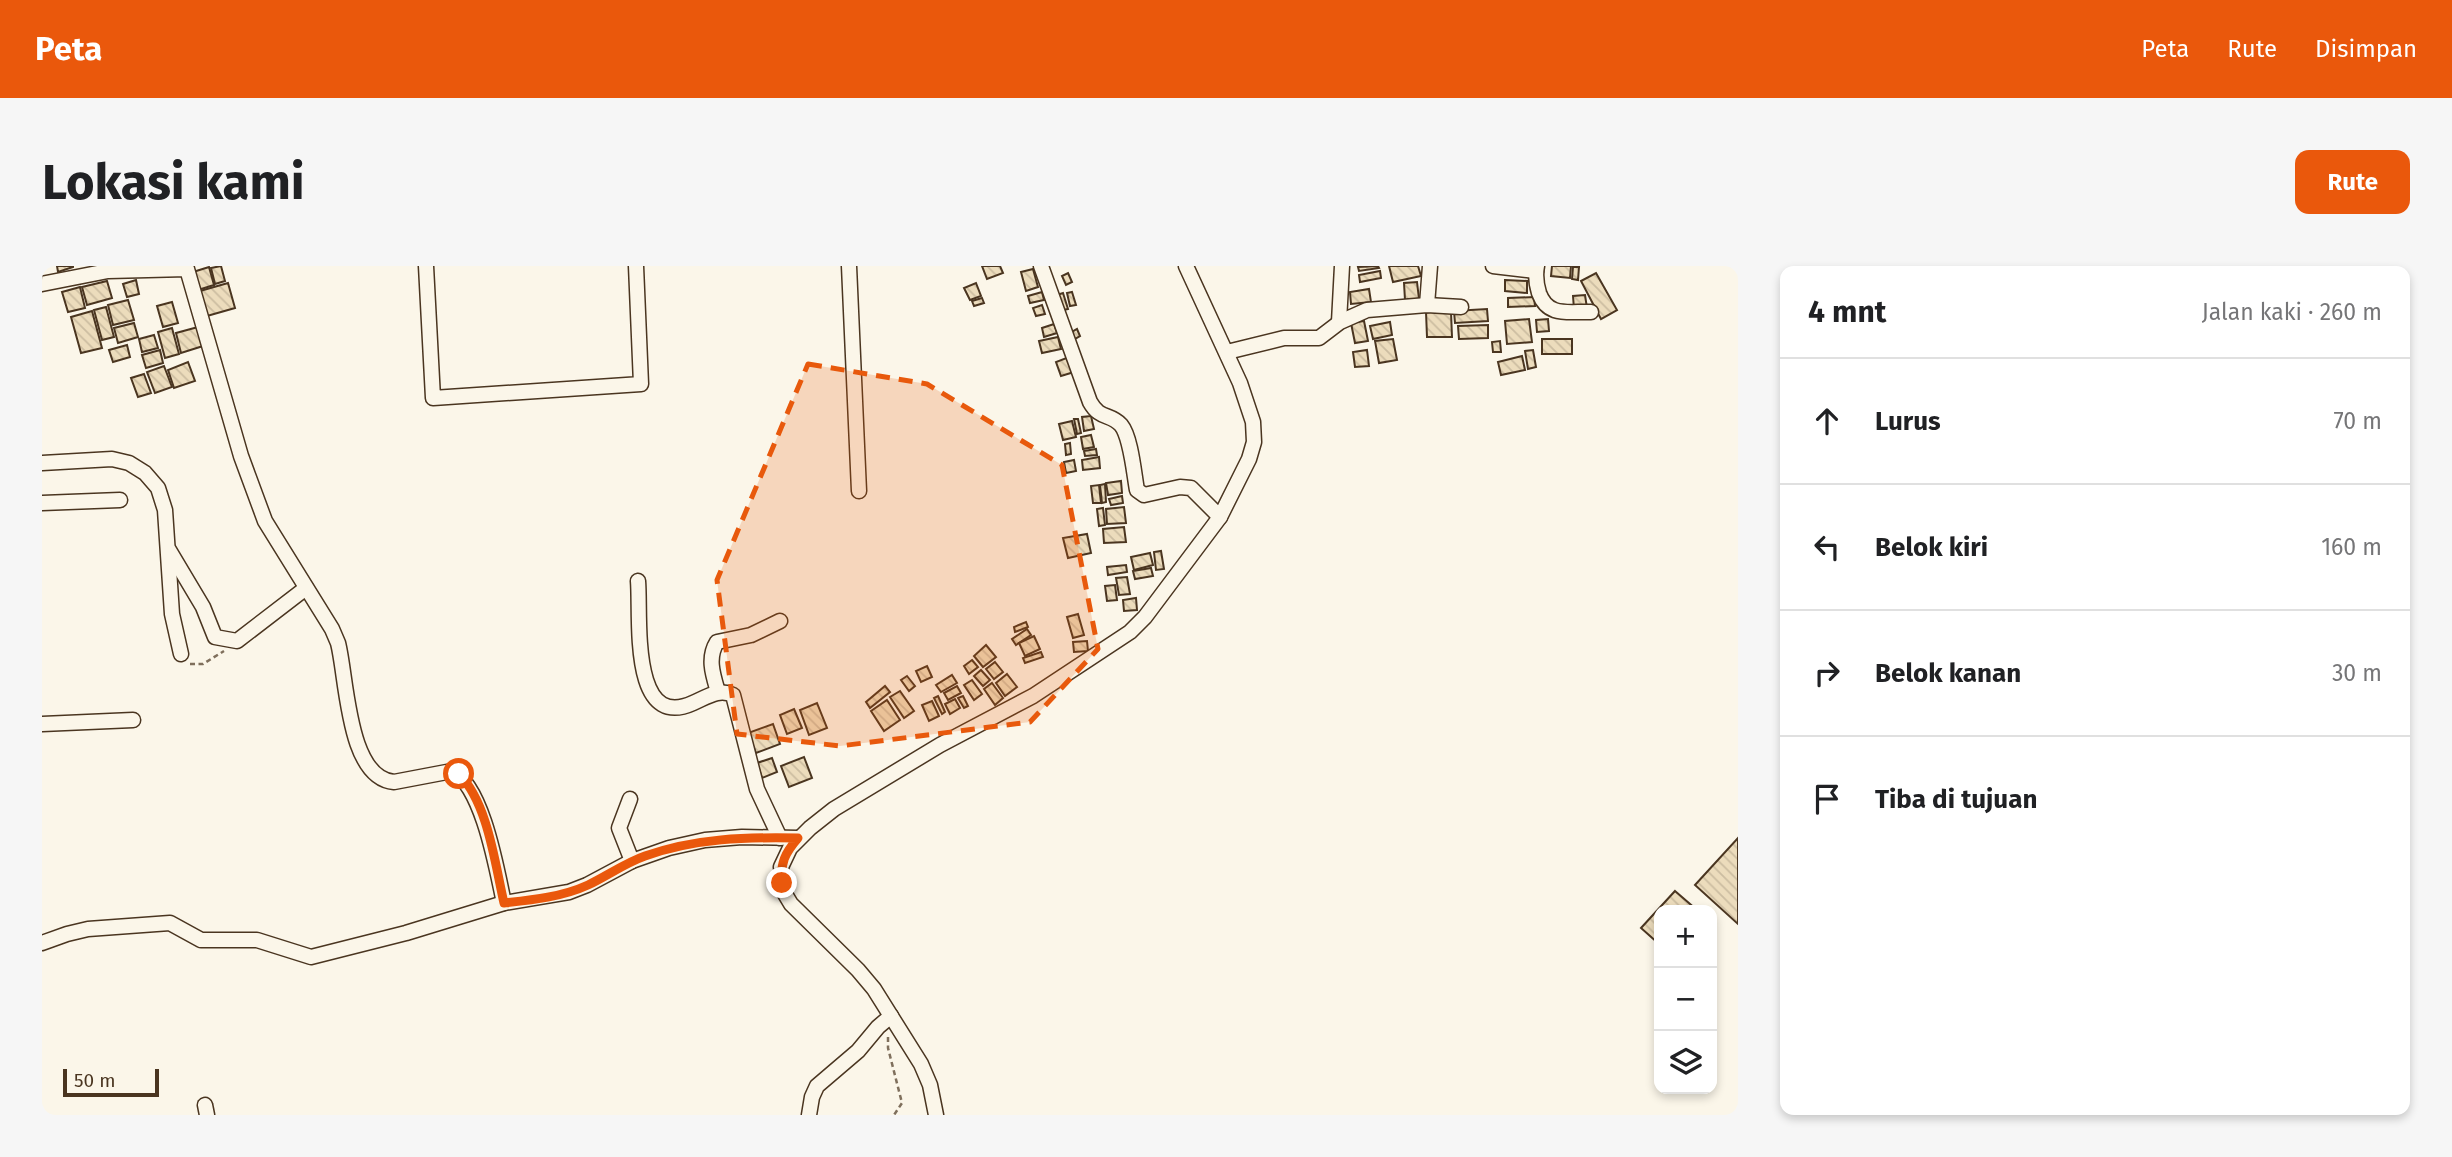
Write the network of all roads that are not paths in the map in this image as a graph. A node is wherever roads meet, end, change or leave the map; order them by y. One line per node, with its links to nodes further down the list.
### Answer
1 (426, 266): 2 (street)
2 (636, 266)
3 (849, 266): 18 (street)
4 (1041, 266): 21 (street)
5 (1186, 266): 16 (street)
6 (1342, 266): 15 (street)
7 (1430, 266): 12 (street)
8 (1493, 266): 10 (street)
9 (187, 267): 11 (street); 24 (street)
10 (1536, 269): 14 (street)
11 (42, 284)
12 (1427, 305): 13 (street); 15 (street)
13 (1461, 307)
14 (1591, 312)
15 (1339, 322): 16 (street)
16 (1227, 352): 21 (street)
17 (42, 463): 22 (street)
18 (859, 491)
19 (120, 500): 20 (street)
20 (42, 503)
21 (1220, 517): 32 (street)
22 (168, 548): 24 (street); 26 (street)
23 (638, 581): 27 (street)
24 (306, 588): 34 (street)
25 (780, 621): 27 (street)
26 (179, 647)
27 (718, 692): 31 (street)
28 (133, 720): 29 (street)
29 (42, 723)
30 (630, 799): 33 (street)
31 (780, 838): 32 (street); 33 (street)
32 (798, 838): 36 (street)
33 (632, 861): 34 (street)
34 (504, 903): 35 (street)
35 (42, 943)
36 (893, 1018): 37 (street); 38 (street)
37 (809, 1115)
38 (936, 1115)

